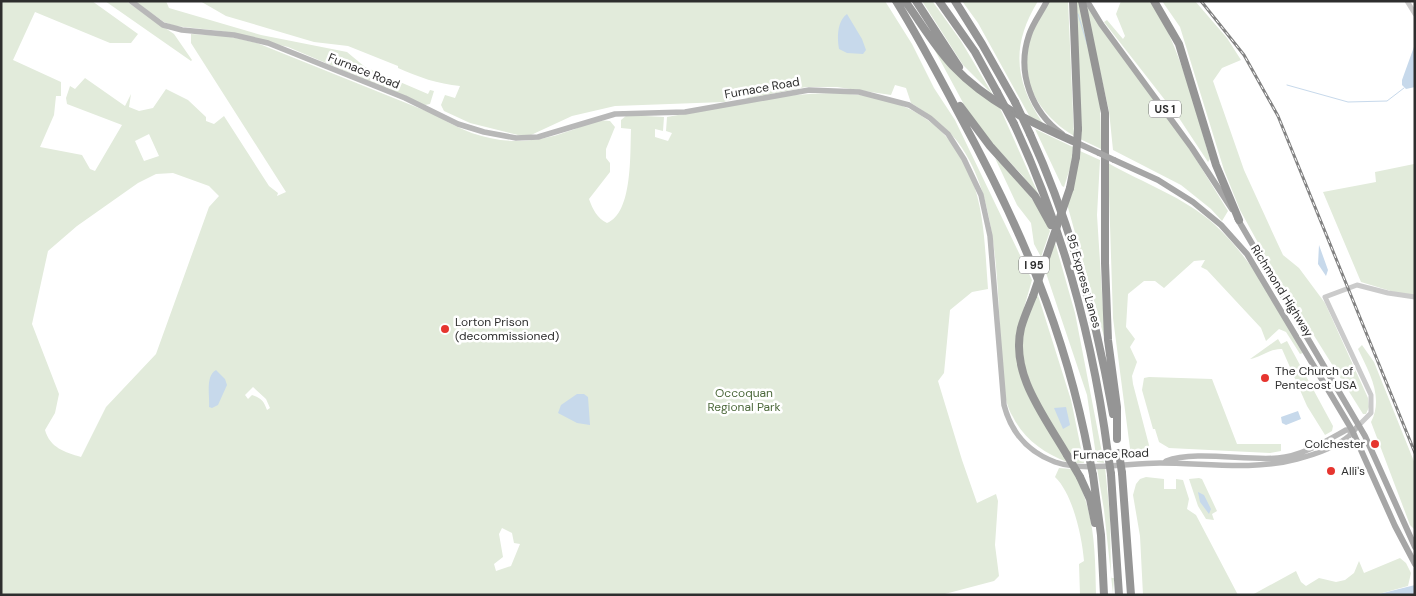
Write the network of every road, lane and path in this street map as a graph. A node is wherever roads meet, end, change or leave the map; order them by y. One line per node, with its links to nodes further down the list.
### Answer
1 (131, 1): 23 (main road, Furnace Road)
2 (896, 1): 14 (highway, I 95)
3 (905, 1): 15 (highway)
4 (916, 1): 15 (highway)
5 (939, 1): 18 (highway, 95 Express Lanes, bridge)
6 (955, 1): 24 (highway, bridge)
7 (1046, 1): 16 (main road, Richmond Highway)
8 (1072, 1): 27 (highway, bridge)
9 (1082, 1): 24 (highway)
10 (1087, 1): 17 (main road, Richmond Highway / US 1)
11 (1154, 1): 17 (highway)
12 (1407, 1): 13 (street)
13 (1415, 14)
14 (945, 87): 18 (highway); 27 (highway, I 95, bridge)
15 (989, 96): 16 (highway)
16 (1073, 142): 23 (main road, Richmond Highway, bridge)
17 (1238, 220): 22 (main road, Richmond Highway / US 1)
18 (1066, 257): 28 (highway, 95 Express Lanes, bridge)
19 (1334, 293): 20 (street, Furnace Road); 21 (street); 21 (street, Furnace Road)
20 (1415, 297)
21 (1332, 313): 22 (street, Furnace Road)
22 (1359, 425): 23 (main road, Furnace Road); 25 (main road, Richmond Highway / US 1)
23 (1352, 430): 26 (main road, Richmond Highway)
24 (1117, 438): 29 (highway, bridge)
25 (1415, 547)
26 (1415, 564)
27 (1104, 592)
28 (1119, 595)
29 (1131, 595)

